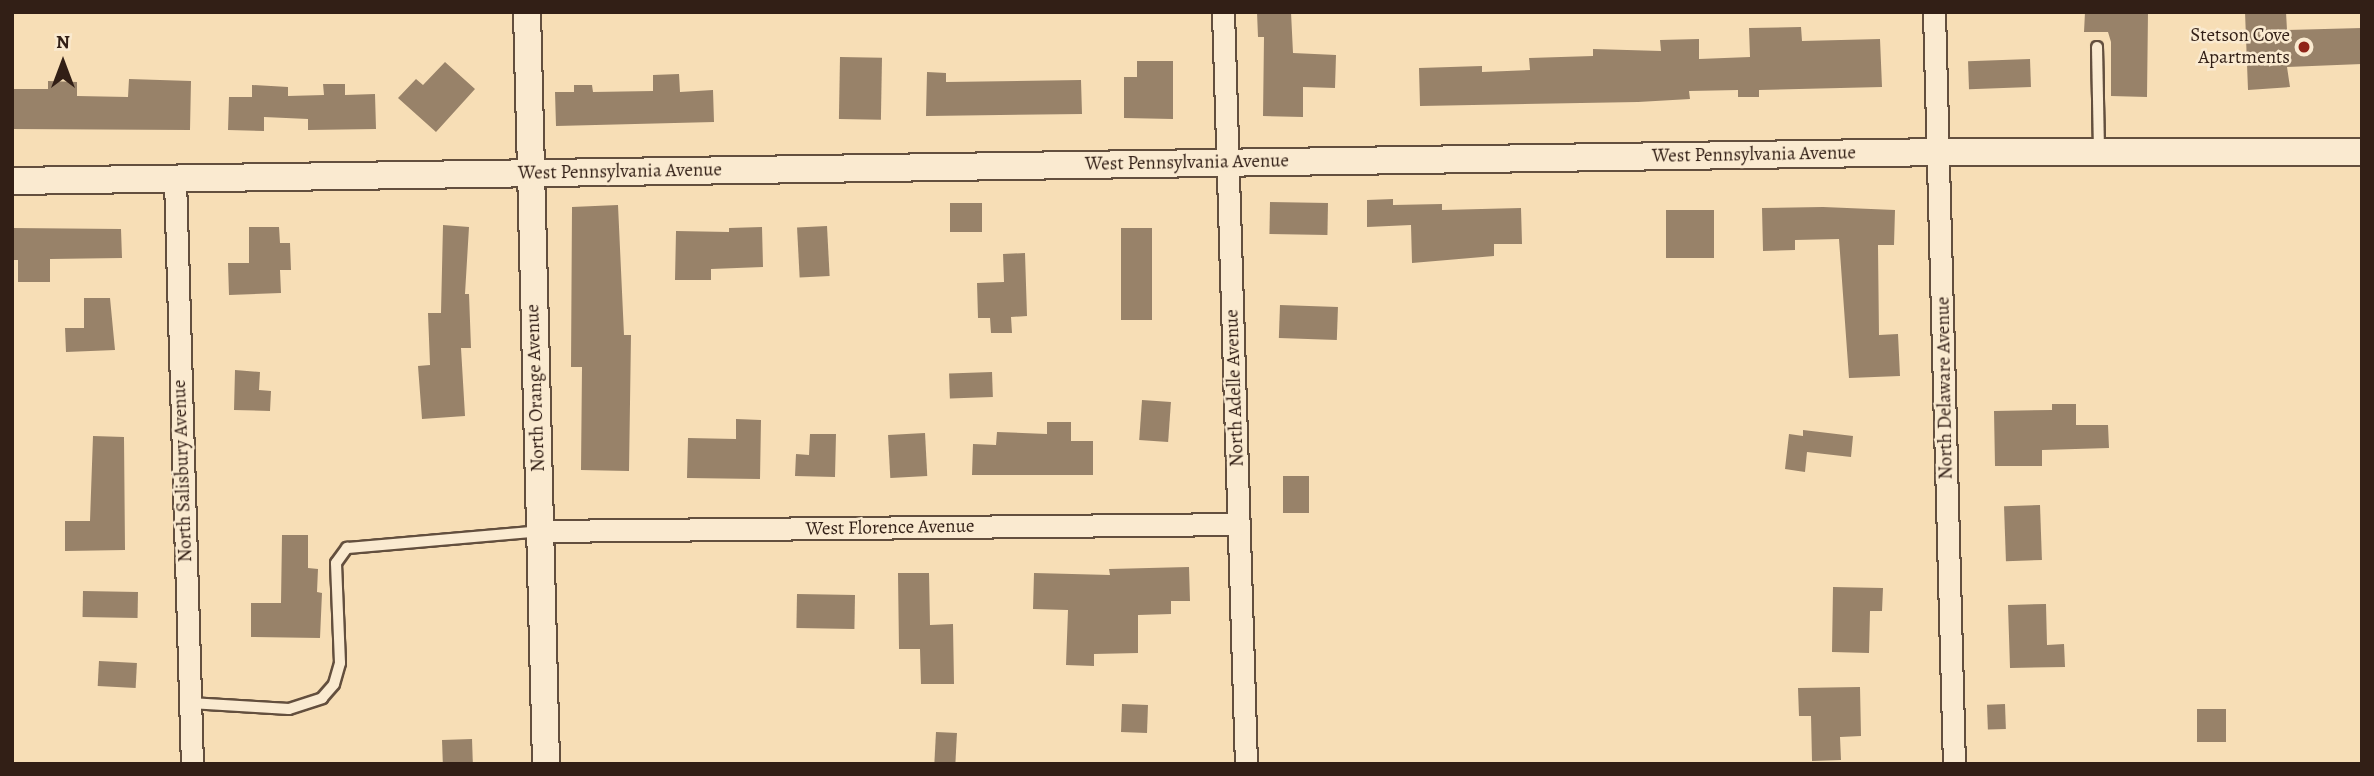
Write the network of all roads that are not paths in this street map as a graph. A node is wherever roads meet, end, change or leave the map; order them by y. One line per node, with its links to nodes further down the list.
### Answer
1 (527, 12): 9 (street, North Orange Avenue)
2 (1223, 12): 8 (street, North Adelle Avenue)
3 (1934, 12): 5 (street, North Delaware Avenue)
4 (2097, 47): 6 (lane)
5 (1940, 152): 6 (street, West Pennsylvania Avenue); 8 (street, West Pennsylvania Avenue); 18 (street, North Delaware Avenue)
6 (2099, 152): 7 (street, West Pennsylvania Avenue)
7 (2362, 152)
8 (1229, 163): 9 (street, West Pennsylvania Avenue); 12 (street, North Adelle Avenue)
9 (530, 173): 10 (street, West Pennsylvania Avenue); 13 (street, North Orange Avenue)
10 (174, 178): 11 (street, West Pennsylvania Avenue); 14 (street, North Salisbury Avenue)
11 (12, 181)
12 (1239, 524): 13 (street, West Florence Avenue); 17 (street, North Adelle Avenue)
13 (540, 531): 14 (lane); 16 (street, North Orange Avenue)
14 (190, 703): 15 (street, North Salisbury Avenue)
15 (192, 764)
16 (546, 764)
17 (1246, 764)
18 (1954, 764)

